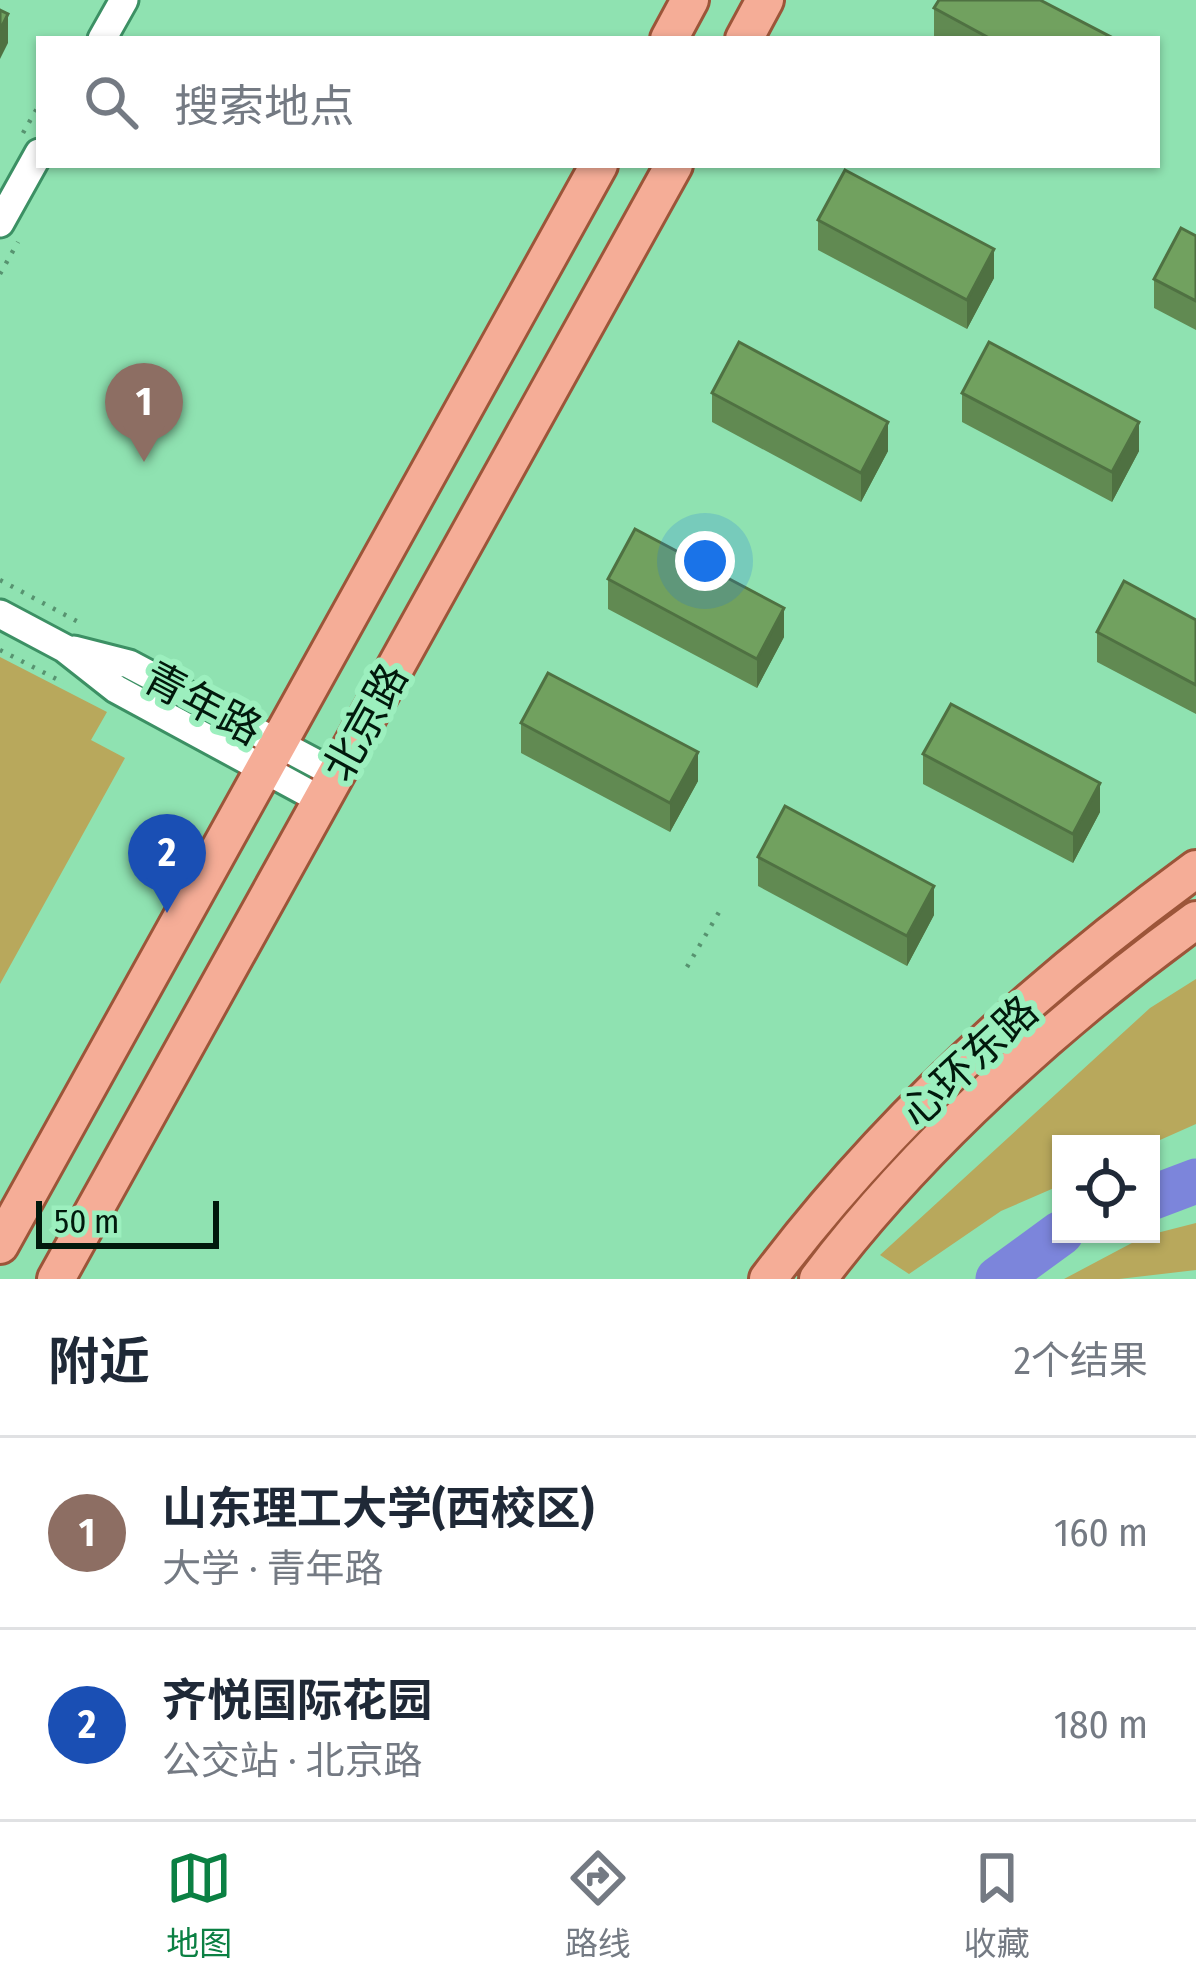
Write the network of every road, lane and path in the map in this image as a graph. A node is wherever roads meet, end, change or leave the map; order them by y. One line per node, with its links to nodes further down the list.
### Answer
1 (124, 0): 4 (street)
2 (691, 0): 5 (main road)
3 (765, 0): 6 (main road)
4 (104, 36)
5 (671, 36)
6 (746, 36)
7 (36, 158): 10 (street)
8 (597, 168): 12 (main road, 北京路)
9 (672, 168): 13 (main road, 北京路)
10 (0, 223)
11 (0, 614): 12 (street, 青年路)
12 (271, 756): 13 (street, 青年路); 19 (main road, 北京路)
13 (329, 787): 21 (main road, 北京路)
14 (1196, 869): 18 (main road, 心环东路)
15 (722, 907): 17 (path)
16 (1196, 920): 20 (main road, 心环东路)
17 (687, 967)
18 (796, 1242): 20 (street); 22 (main road, 心环东路)
19 (0, 1245)
20 (828, 1276)
21 (56, 1279)
22 (768, 1279)

